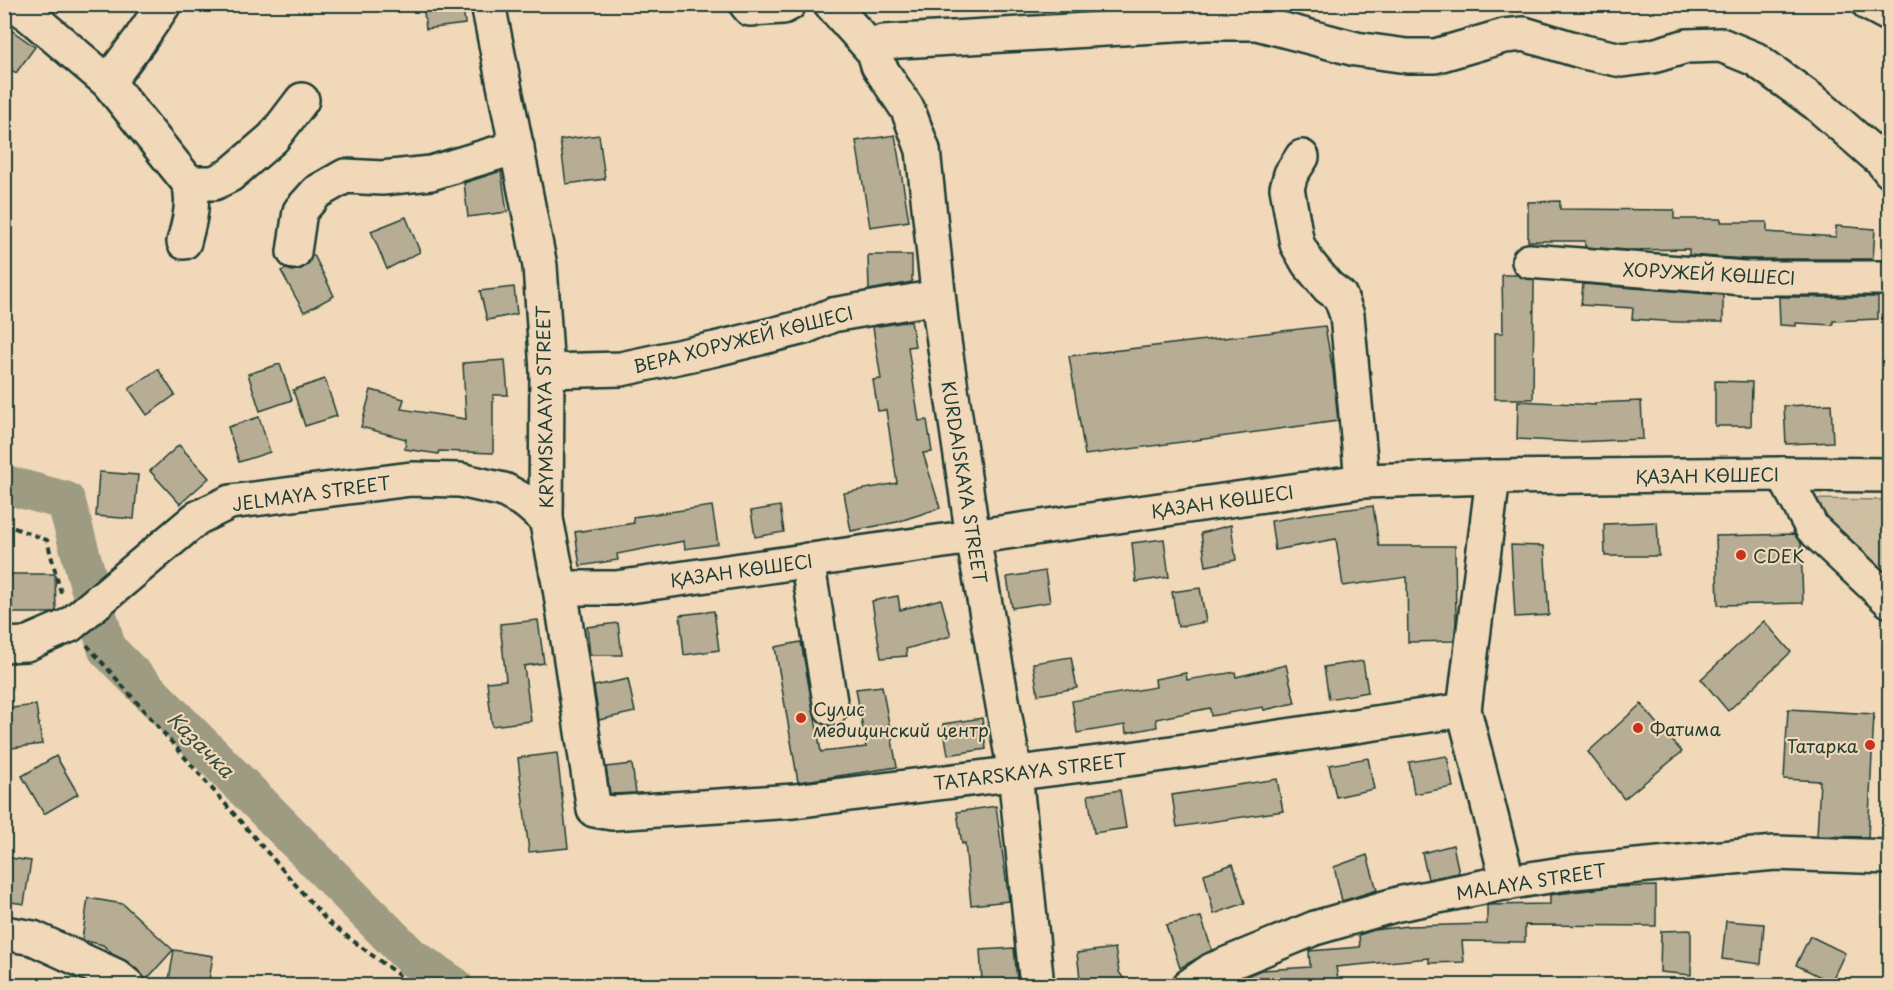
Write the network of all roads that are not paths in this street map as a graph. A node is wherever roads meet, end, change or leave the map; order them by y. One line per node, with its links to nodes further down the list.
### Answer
1 (16, 4): 10 (street)
2 (164, 4): 10 (street)
3 (488, 4): 12 (street, KRYMSKAAYA STREET)
4 (746, 4): 5 (street)
5 (789, 4)
6 (831, 4): 9 (street, KURDAISKAYA STREET)
7 (1869, 4): 8 (street)
8 (1890, 15)
9 (874, 52): 14 (street); 20 (street, KURDAISKAYA STREET)
10 (108, 82): 15 (street)
11 (302, 100): 15 (street)
12 (517, 147): 17 (street); 21 (street, KRYMSKAAYA STREET)
13 (1302, 158): 25 (street)
14 (1890, 171)
15 (189, 183): 16 (street)
16 (184, 242)
17 (294, 252)
18 (1529, 261): 19 (street, ХОРУЖЕЙ КӨШЕСІ)
19 (1890, 278)
20 (938, 297): 21 (street, ВЕРА ХОРУЖЕЙ КӨШЕСІ); 27 (street, KURDAISKAYA STREET)
21 (547, 371): 26 (street, KRYMSKAAYA STREET)
22 (1783, 474): 23 (street, ҚАЗАН КӨШЕСІ); 24 (street, ҚАЗАН КӨШЕСІ); 30 (street)
23 (1890, 475)
24 (1493, 477): 25 (street, ҚАЗАН КӨШЕСІ); 33 (street)
25 (1362, 481): 27 (street, ҚАЗАН КӨШЕСІ)
26 (546, 519): 29 (street, KRYMSKAAYA STREET); 31 (street, JELMAYA STREET)
27 (973, 537): 28 (street, ҚАЗАН КӨШЕСІ); 34 (street, KURDAISKAYA STREET)
28 (807, 560): 29 (street, ҚАЗАН КӨШЕСІ); 32 (street)
29 (560, 588): 35 (street, KRYMSKAAYA STREET)
30 (1890, 601)
31 (4, 645)
32 (831, 708)
33 (1464, 710): 34 (street, TATARSKAYA STREET); 37 (street)
34 (1015, 773): 35 (street, TATARSKAYA STREET); 40 (street, KURDAISKAYA STREET)
35 (594, 810)
36 (1890, 857): 37 (street, MALAYA STREET)
37 (1508, 883): 41 (street, MALAYA STREET)
38 (4, 933): 39 (street)
39 (128, 986)
40 (1037, 986)
41 (1189, 986)

